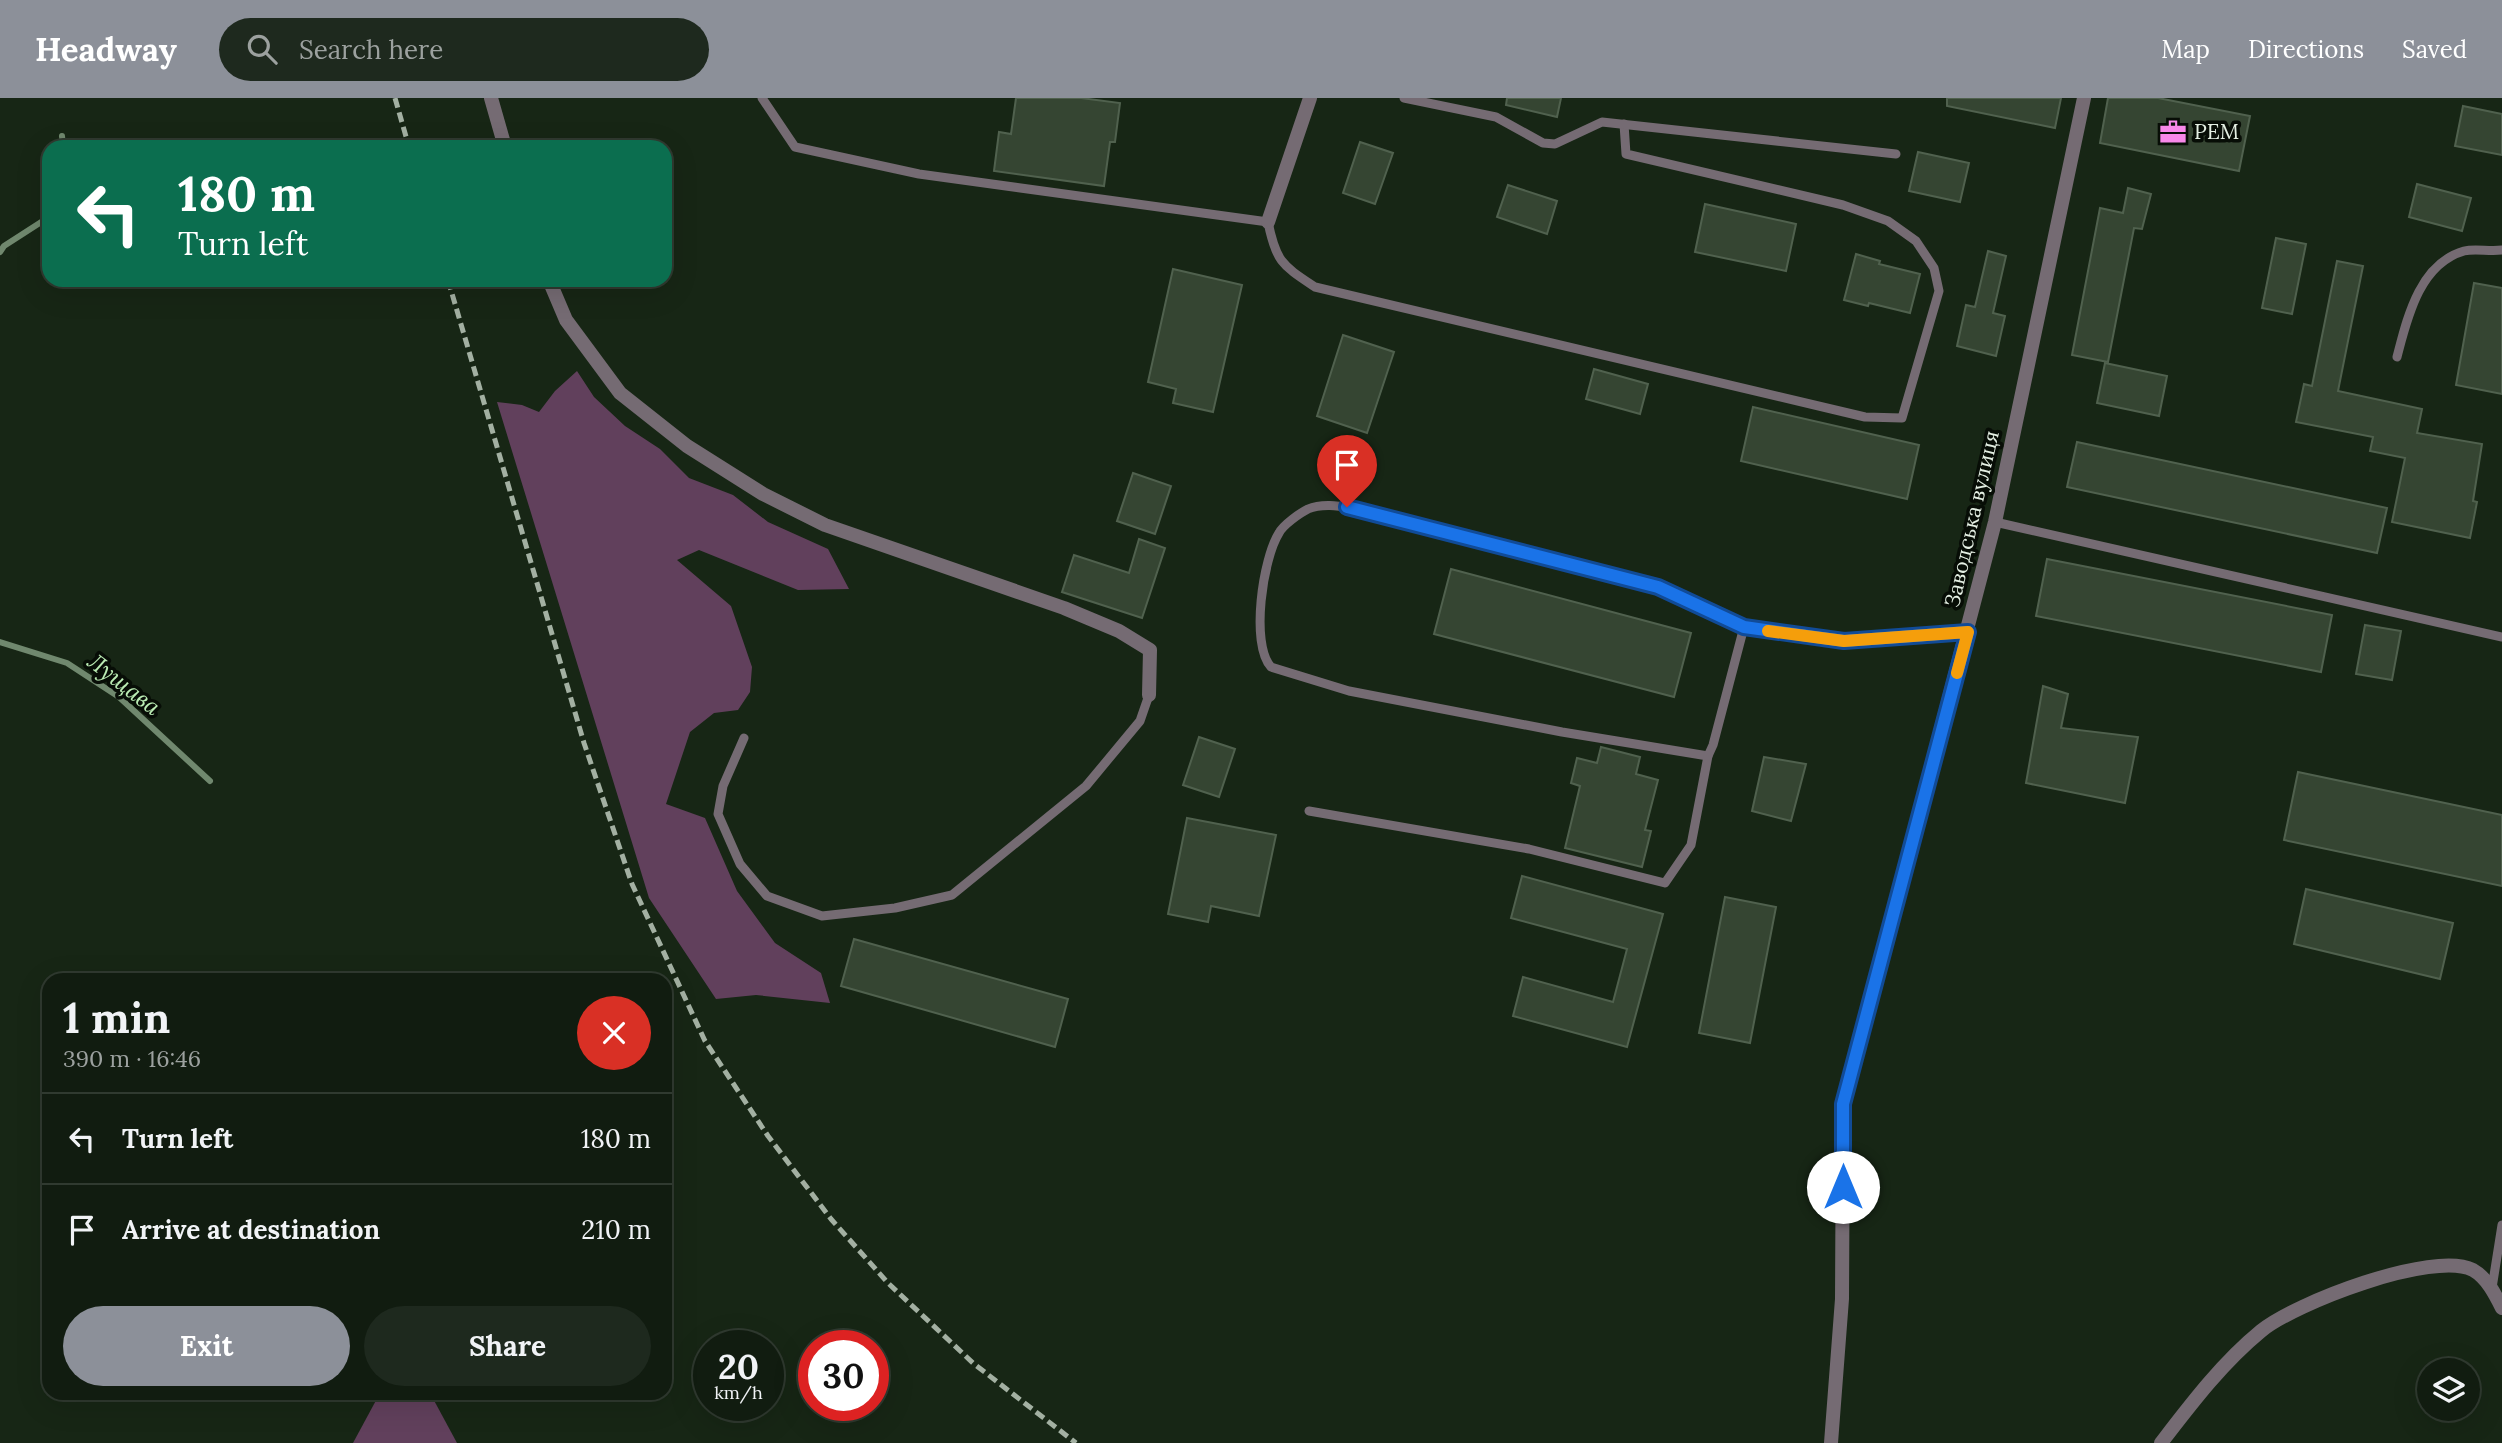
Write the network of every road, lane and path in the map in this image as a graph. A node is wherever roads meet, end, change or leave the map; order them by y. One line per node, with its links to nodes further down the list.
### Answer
1 (491, 98): 7 (street)
2 (762, 98): 9 (lane)
3 (1310, 98): 9 (street)
4 (1404, 98): 6 (lane)
5 (2084, 98): 13 (street, Заводська вулиця)
6 (1624, 124): 8 (lane); 9 (lane)
7 (503, 140)
8 (1896, 154)
9 (1268, 222)
10 (2502, 250): 12 (lane)
11 (552, 287): 17 (street)
12 (2397, 357)
13 (1995, 522): 15 (street, Заводська вулиця); 16 (lane)
14 (1744, 627): 15 (lane); 19 (lane); 19 (lane)
15 (1968, 632): 24 (street, Заводська вулиця)
16 (2502, 637)
17 (1149, 695): 18 (lane)
18 (744, 738)
19 (1708, 756): 20 (lane)
20 (1310, 811)
21 (2502, 1226): 22 (lane)
22 (2492, 1288): 23 (street); 25 (street)
23 (2502, 1308)
24 (1831, 1443)
25 (2161, 1443)

